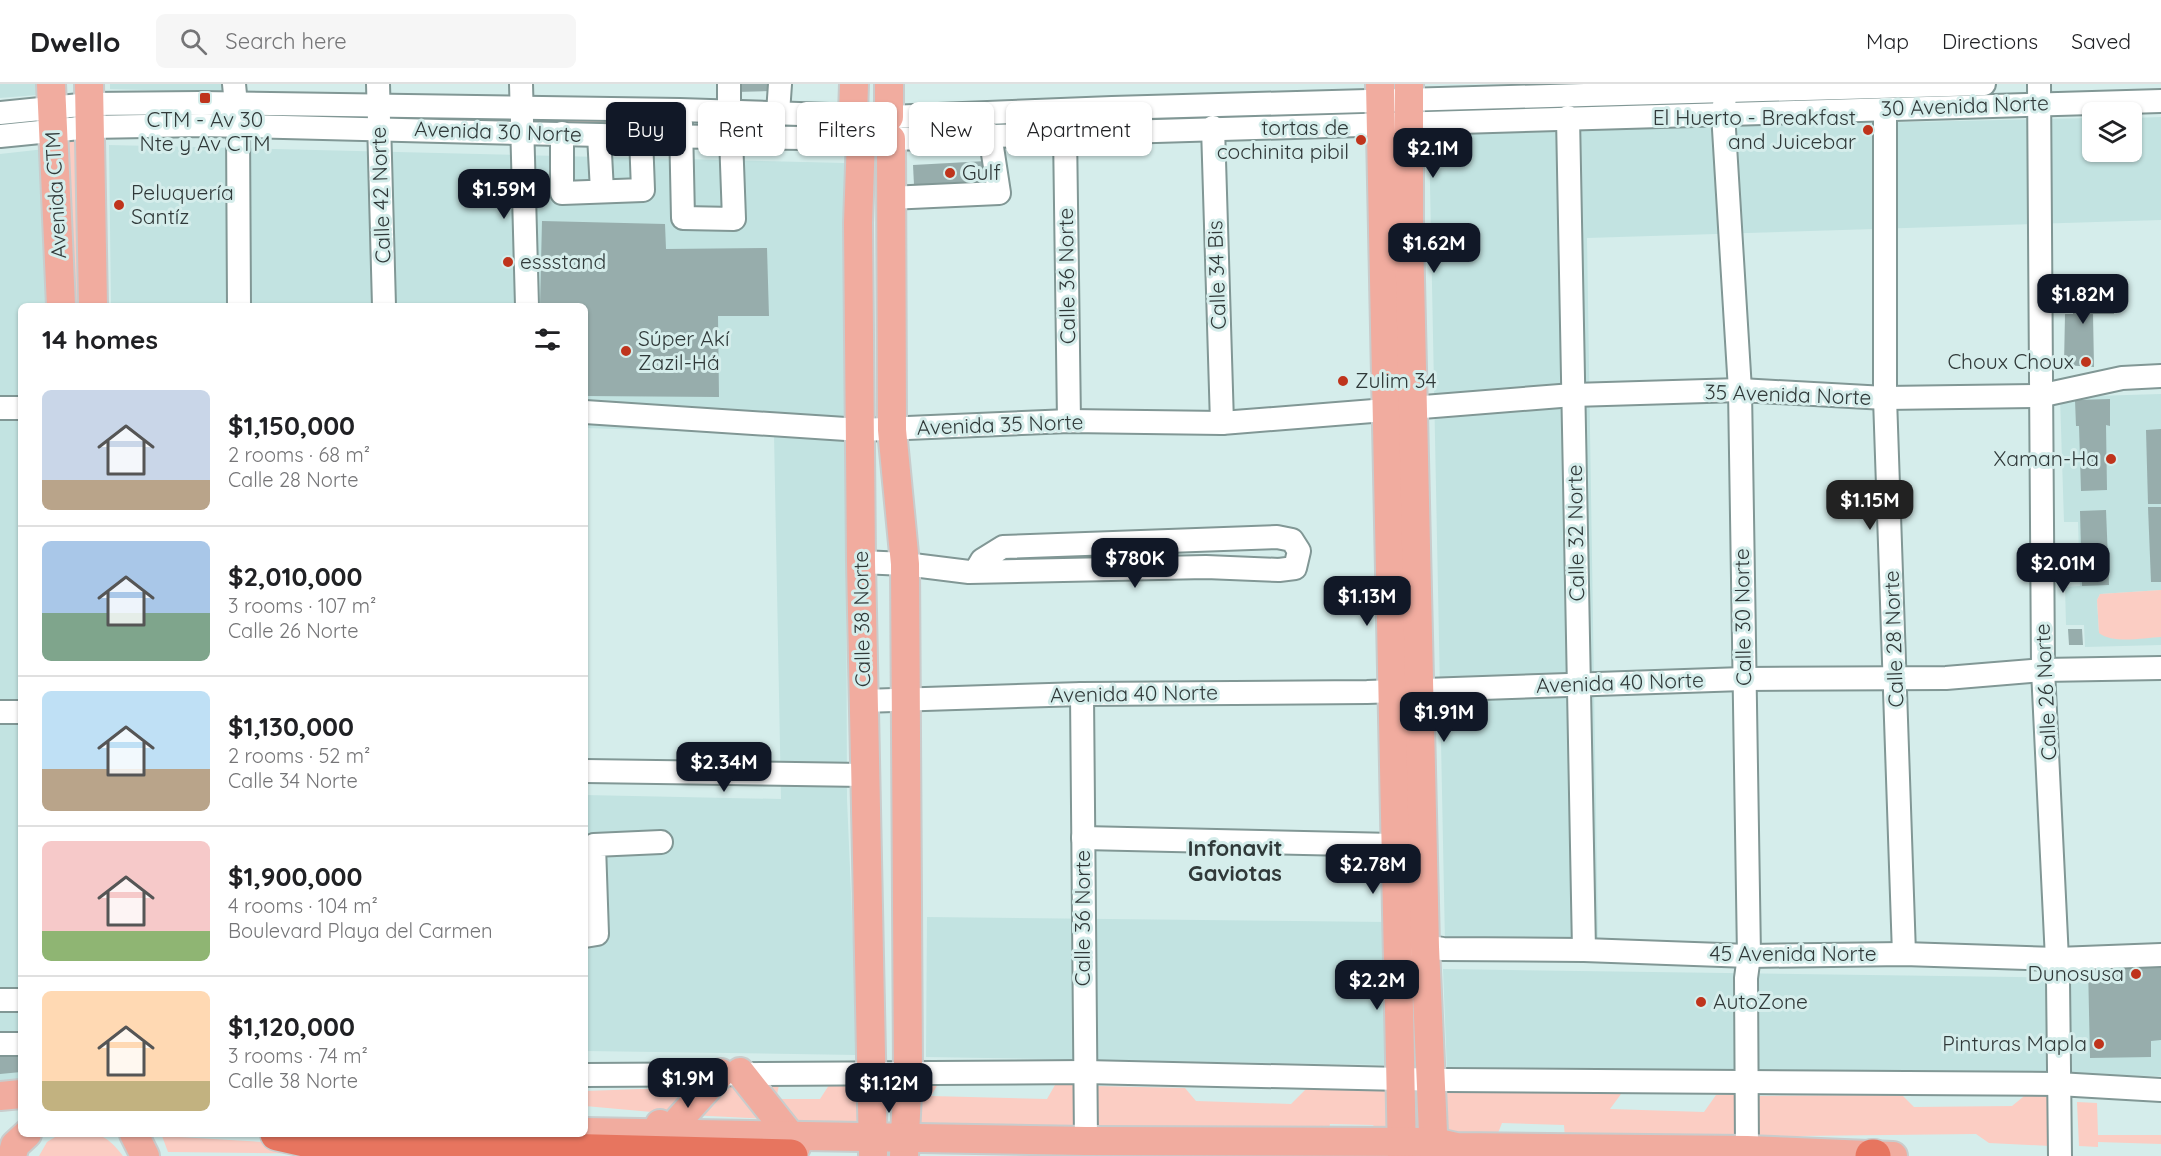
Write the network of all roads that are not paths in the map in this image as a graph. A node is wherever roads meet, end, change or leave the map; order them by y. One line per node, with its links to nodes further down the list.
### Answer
1 (521, 84): 22 (street)
2 (729, 84): 14 (street)
3 (780, 84): 15 (street)
4 (854, 84): 16 (main road, Calle 38 Norte)
5 (889, 84): 17 (main road, Calle 38 Norte)
6 (1984, 84): 7 (street, 30 Avenida Norte)
7 (1877, 85): 11 (street)
8 (234, 94): 9 (street, Avenida 30 Norte); 20 (street, Avenida 30 Norte); 26 (street)
9 (378, 94): 22 (street, Avenida 30 Norte); 29 (street, Calle 42 Norte)
10 (2039, 94): 13 (street, 30 Avenida Norte); 24 (street, 30 Avenida Norte); 53 (street, Calle 26 Norte)
11 (1725, 96): 12 (street); 24 (street, 30 Avenida Norte); 51 (street, Calle 30 Norte)
12 (1568, 99): 19 (street); 52 (street, Calle 32 Norte)
13 (2161, 101)
14 (729, 102)
15 (779, 102)
16 (855, 102)
17 (889, 102)
18 (1381, 103): 19 (street, Avenida 30 Norte); 27 (street, Avenida 30 Norte); 28 (street, Avenida 30 Norte); 57 (main road)
19 (1409, 103): 57 (main road)
20 (90, 105): 21 (street); 26 (street, Avenida 30 Norte); 46 (main road, Avenida CTM)
21 (52, 107): 25 (street); 35 (street); 45 (main road, Avenida CTM)
22 (522, 108): 23 (street, Avenida 30 Norte); 31 (street)
23 (606, 109)
24 (1885, 109): 54 (street, Calle 28 Norte)
25 (0, 113)
26 (238, 126): 29 (street, Avenida 30 Norte); 47 (street)
27 (897, 127)
28 (1213, 127): 30 (street, Avenida 30 Norte); 60 (street, Calle 34 Bis)
29 (380, 129): 31 (street, Avenida 30 Norte); 48 (street, Calle 42 Norte)
30 (1152, 129)
31 (521, 133): 32 (street, Avenida 30 Norte); 49 (street)
32 (562, 133): 33 (street, Avenida 30 Norte); 43 (street)
33 (599, 135): 34 (street, Avenida 30 Norte); 43 (street)
34 (606, 135)
35 (0, 136)
36 (642, 156): 43 (street)
37 (682, 156): 38 (street)
38 (732, 156)
39 (857, 156): 61 (main road, Calle 38 Norte)
40 (890, 156): 44 (main road, Calle 38 Norte)
41 (993, 156): 44 (street)
42 (1065, 156): 59 (street, Calle 36 Norte)
43 (602, 191)
44 (889, 198): 62 (main road, Calle 38 Norte)
45 (61, 303)
46 (93, 303)
47 (239, 303)
48 (384, 303)
49 (527, 303)
50 (2161, 376): 53 (street, 35 Avenida Norte)
51 (1740, 390): 52 (street, 35 Avenida Norte); 54 (street, 35 Avenida Norte); 68 (street, Calle 30 Norte)
52 (1573, 395): 57 (street, 35 Avenida Norte); 70 (street, Calle 32 Norte)
53 (2039, 396): 54 (street, 35 Avenida Norte); 67 (street, Calle 26 Norte)
54 (1885, 398): 69 (street, Calle 28 Norte)
55 (0, 408): 56 (street)
56 (18, 408)
57 (1401, 408): 60 (street, Avenida 35 Norte); 71 (main road); 72 (main road)
58 (588, 412): 61 (street, Avenida 35 Norte)
59 (1069, 421): 60 (street, Avenida 35 Norte); 62 (street, Avenida 35 Norte)
60 (1222, 423)
61 (861, 430): 62 (street, Avenida 35 Norte); 63 (main road, Calle 38 Norte)
62 (892, 430): 64 (main road, Calle 38 Norte)
63 (861, 562): 64 (street); 75 (main road, Calle 38 Norte)
64 (905, 564): 65 (street); 74 (main road, Calle 38 Norte)
65 (975, 572): 65 (street)
66 (2161, 668): 67 (street, Avenida 40 Norte)
67 (2043, 670): 69 (street, Avenida 40 Norte); 89 (street, Calle 26 Norte)
68 (1743, 679): 69 (street, Avenida 40 Norte); 70 (street, Avenida 40 Norte); 88 (street, Calle 30 Norte)
69 (1895, 679): 86 (street, Calle 28 Norte)
70 (1580, 683): 71 (street, Avenida 40 Norte); 85 (street, Calle 32 Norte)
71 (1420, 690): 72 (street, Avenida 40 Norte); 84 (main road)
72 (1391, 691): 73 (street, Avenida 40 Norte); 82 (main road)
73 (1082, 694): 74 (street, Avenida 40 Norte); 80 (street, Calle 36 Norte)
74 (906, 699): 75 (street, Avenida 40 Norte); 96 (main road, Calle 38 Norte)
75 (863, 701): 79 (main road, Calle 38 Norte)
76 (0, 712): 77 (street)
77 (18, 712)
78 (588, 771): 79 (street)
79 (864, 775): 95 (main road, Calle 38 Norte)
80 (1083, 838): 82 (street); 97 (street, Calle 36 Norte)
81 (661, 842): 83 (street)
82 (1394, 845): 84 (main road)
83 (588, 936)
84 (1412, 944): 85 (street, 45 Avenida Norte); 99 (main road); 100 (main road)
85 (1584, 950): 88 (street, 45 Avenida Norte)
86 (1904, 954): 88 (street, 45 Avenida Norte); 89 (street, 45 Avenida Norte)
87 (2161, 955): 89 (street, 45 Avenida Norte)
88 (1749, 956): 101 (street, Calle 30 Norte)
89 (2057, 959): 102 (street, Calle 26 Norte)
90 (0, 1000): 91 (street)
91 (18, 1000)
92 (0, 1044): 93 (street)
93 (18, 1044)
94 (730, 1072): 95 (street); 98 (street); 110 (main road); 118 (main road)
95 (872, 1072): 96 (street); 116 (main road, Calle 38 Norte)
96 (908, 1072): 97 (street); 117 (main road, Calle 38 Norte)
97 (1084, 1072): 99 (street); 115 (street, Calle 36 Norte)
98 (588, 1075)
99 (1401, 1079): 100 (street); 119 (main road)
100 (1433, 1080): 101 (street); 120 (main road)
101 (1746, 1084): 102 (street); 121 (street, Calle 30 Norte)
102 (2058, 1084): 103 (street); 127 (street, Calle 26 Norte)
103 (2161, 1090)
104 (18, 1094): 105 (main road)
105 (0, 1095)
106 (588, 1114): 110 (main road)
107 (18, 1128): 108 (main road)
108 (0, 1130)
109 (588, 1132): 110 (main road)
110 (668, 1132): 118 (main road)
111 (24, 1137): 122 (main road)
112 (136, 1137): 123 (main road)
113 (291, 1137): 118 (highway)
114 (1037, 1138): 115 (main road); 117 (main road); 124 (main road)
115 (1086, 1141): 119 (main road)
116 (872, 1147): 117 (main road); 118 (main road)
117 (905, 1147)
118 (794, 1149)
119 (1402, 1149): 120 (main road)
120 (1434, 1149): 121 (main road)
121 (1747, 1150): 125 (main road)
122 (12, 1156)
123 (145, 1156)
124 (1015, 1156)
125 (1873, 1156): 126 (main road)
126 (1893, 1156)
127 (2060, 1156)

